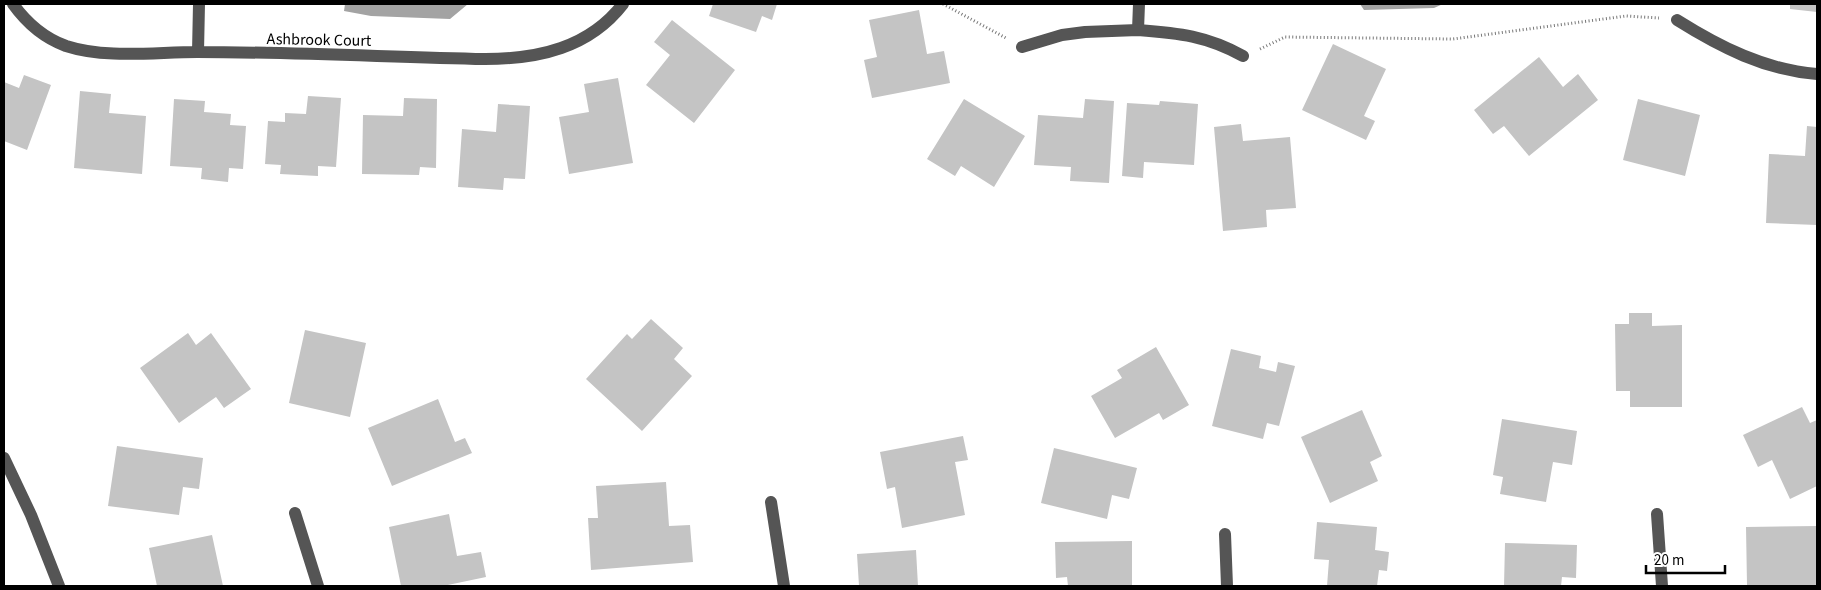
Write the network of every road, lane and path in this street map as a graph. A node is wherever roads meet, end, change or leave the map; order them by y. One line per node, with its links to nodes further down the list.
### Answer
1 (13, 4): 9 (street, Ashbrook Court)
2 (199, 4): 9 (street)
3 (623, 4): 9 (street, Ashbrook Court)
4 (943, 4): 8 (path)
5 (1139, 4): 7 (street)
6 (1677, 20): 10 (path); 11 (street)
7 (1138, 30): 8 (street); 10 (street)
8 (1022, 47)
9 (198, 52)
10 (1244, 56)
11 (1817, 74)
12 (4, 458): 17 (street)
13 (770, 502): 19 (street)
14 (295, 513): 18 (street)
15 (1657, 514): 21 (street)
16 (1225, 534): 20 (street)
17 (60, 586)
18 (318, 586)
19 (784, 586)
20 (1227, 586)
21 (1662, 586)

